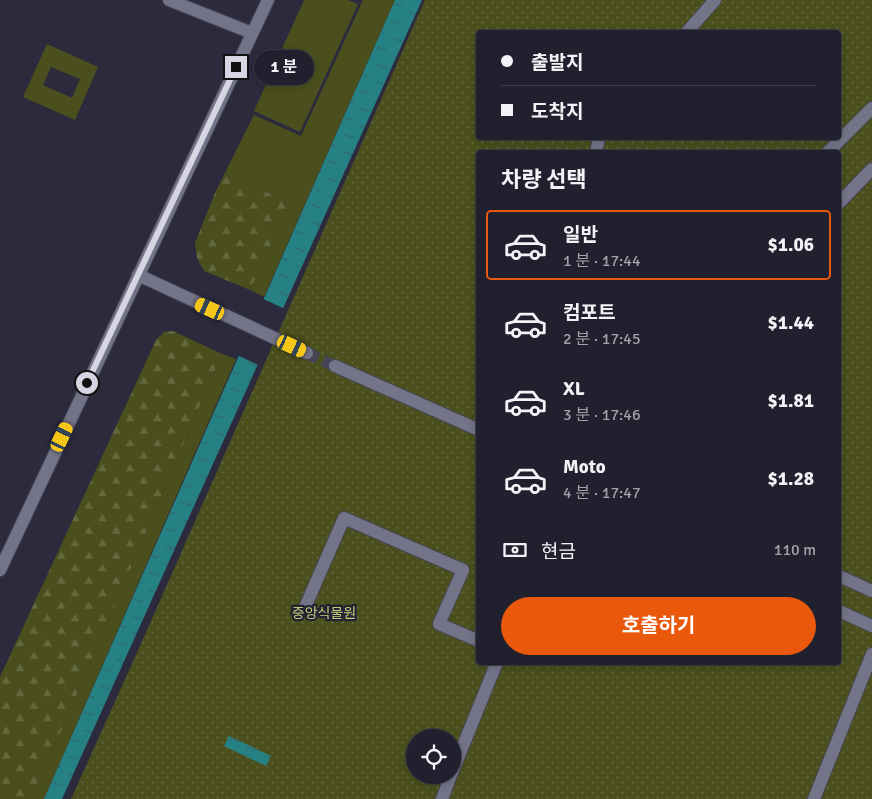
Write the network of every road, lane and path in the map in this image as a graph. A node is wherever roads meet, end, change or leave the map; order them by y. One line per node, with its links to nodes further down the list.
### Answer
1 (169, 0): 5 (street)
2 (268, 0): 5 (street)
3 (715, 0): 4 (street)
4 (689, 30)
5 (252, 33): 12 (street)
6 (872, 108): 7 (street)
7 (841, 139)
8 (840, 140): 9 (street)
9 (830, 150)
10 (872, 169): 11 (street)
11 (841, 201)
12 (138, 275): 13 (street); 16 (street)
13 (307, 353)
14 (335, 366): 15 (street)
15 (476, 429)
16 (6, 542): 17 (street)
17 (0, 570)
18 (841, 577): 19 (street)
19 (872, 591)
20 (306, 605): 23 (street)
21 (841, 612): 22 (street)
22 (872, 626)
23 (476, 640)
24 (872, 654): 29 (street)
25 (496, 665): 26 (street)
26 (461, 752)
27 (448, 784): 28 (street)
28 (442, 799)
29 (814, 799)

